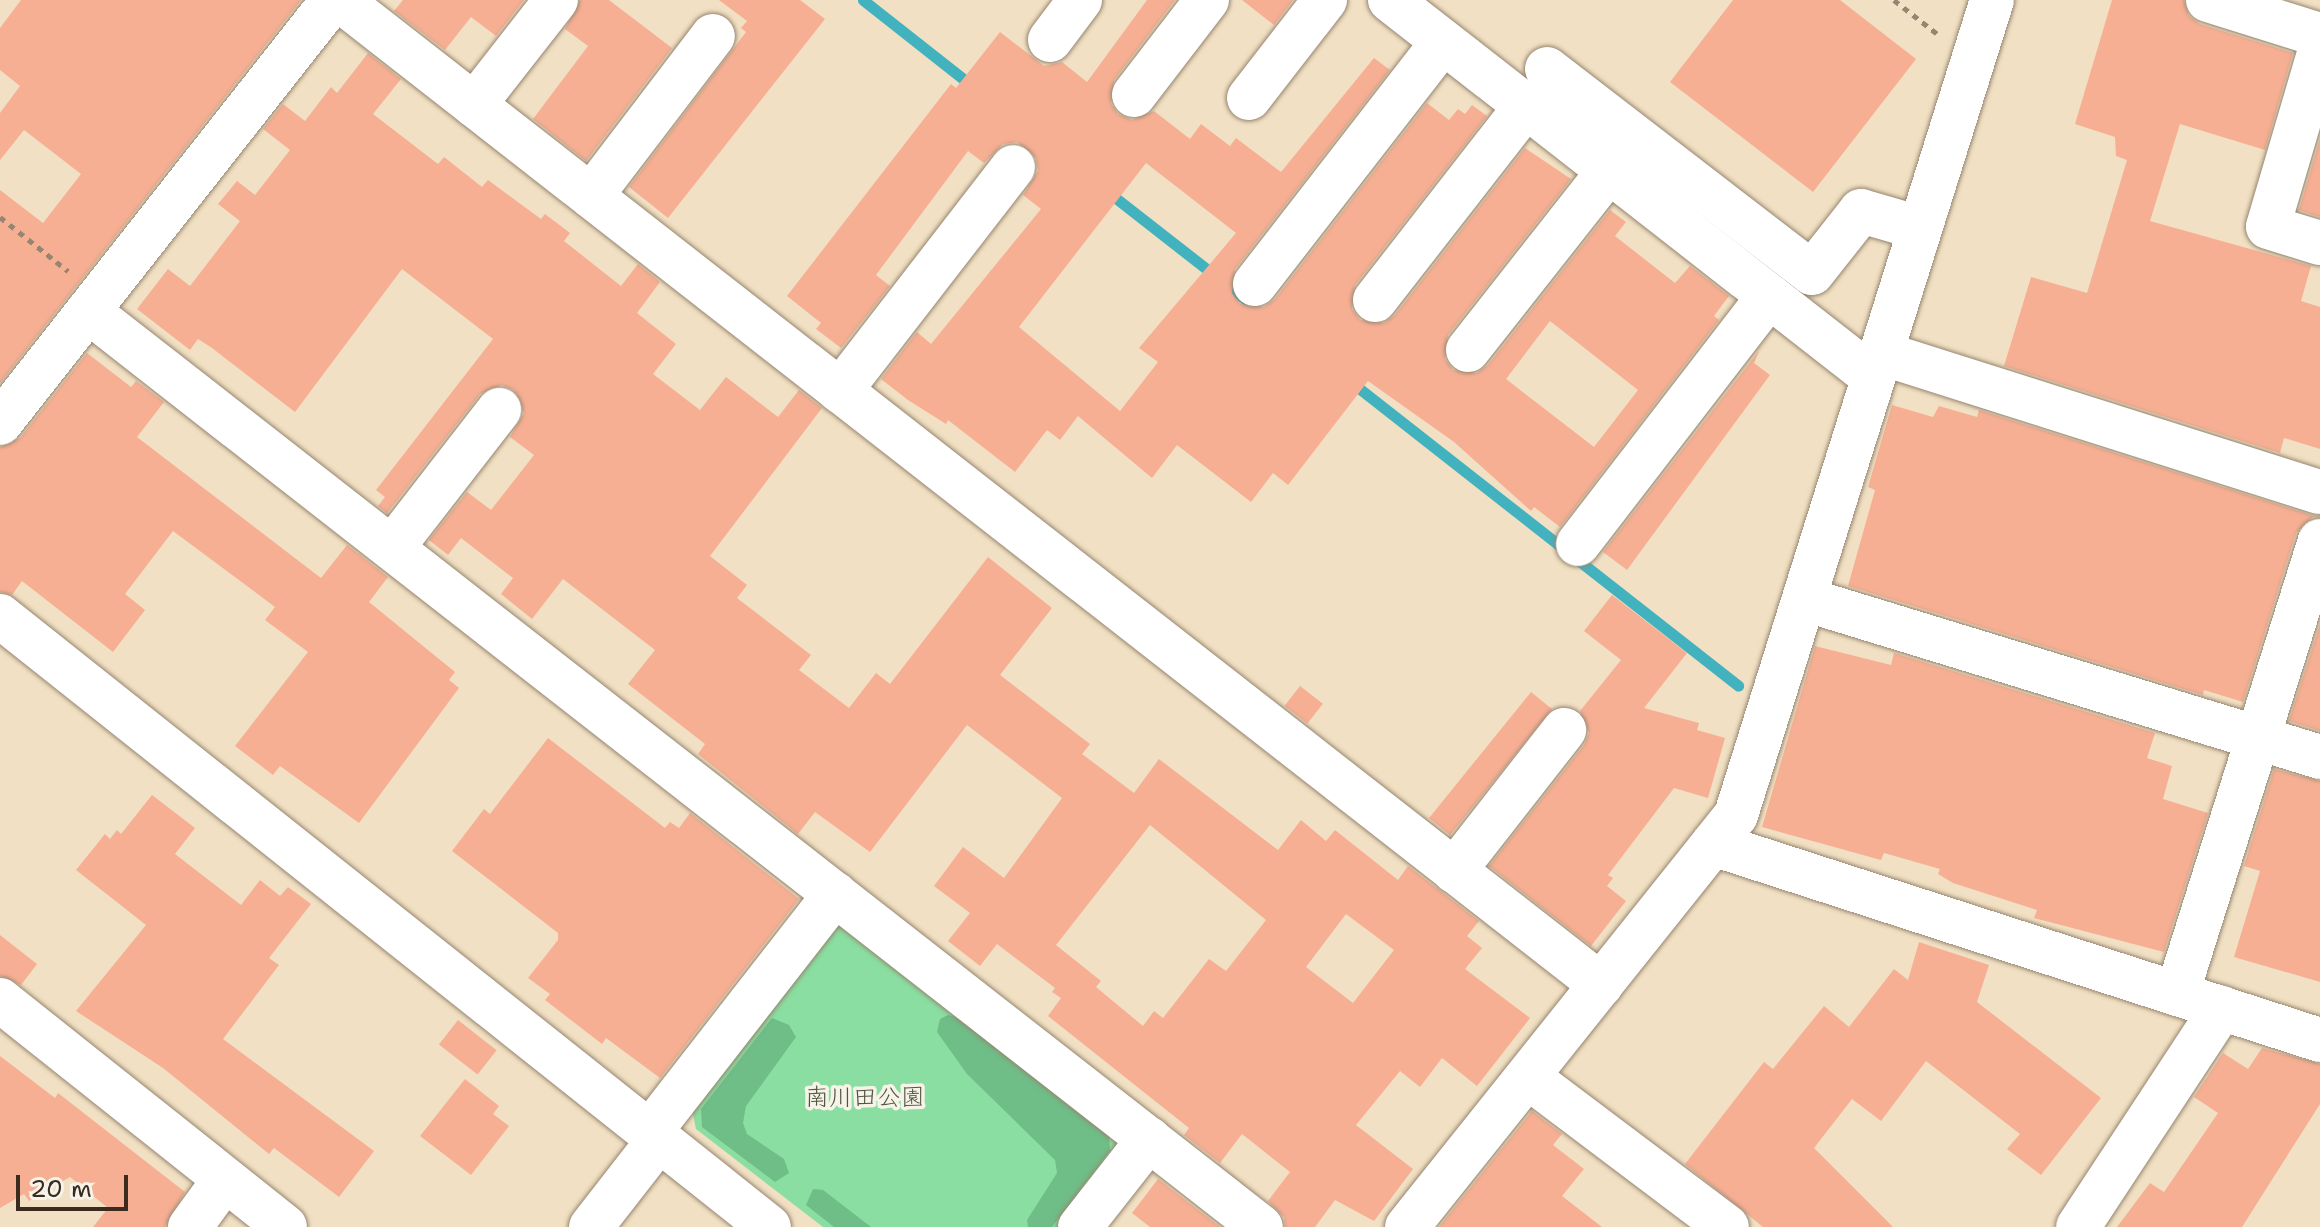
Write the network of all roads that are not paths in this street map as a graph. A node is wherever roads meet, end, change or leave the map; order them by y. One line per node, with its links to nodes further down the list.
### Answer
1 (333, 0): 28 (street)
2 (340, 0): 18 (street)
3 (556, 0): 18 (street)
4 (1080, 0): 12 (street)
5 (1207, 0): 16 (street)
6 (1325, 0): 17 (street)
7 (1390, 0): 13 (street)
8 (1992, 0): 23 (street)
9 (2208, 0): 10 (street)
10 (2320, 35)
11 (713, 36): 22 (street)
12 (1050, 40)
13 (1443, 42): 19 (street); 25 (street)
14 (2320, 50): 24 (street)
15 (1547, 69): 23 (street)
16 (1134, 95)
17 (1249, 98)
18 (474, 105): 22 (street)
19 (1526, 106): 21 (street); 27 (street)
20 (1013, 167): 31 (street)
21 (1609, 171): 26 (street); 29 (street)
22 (591, 196): 31 (street)
23 (1920, 228): 30 (street)
24 (2320, 243)
25 (1255, 284)
26 (1769, 296): 30 (street); 36 (street)
27 (1375, 300)
28 (94, 304): 33 (street); 37 (street)
29 (1468, 350)
30 (1877, 365): 34 (street); 38 (street)
31 (840, 391): 44 (street)
32 (499, 410): 37 (street)
33 (0, 423)
34 (2318, 483)
35 (2320, 541): 41 (street)
36 (1578, 544)
37 (392, 548): 45 (street)
38 (1804, 599): 41 (street); 43 (street)
39 (0, 616): 52 (street)
40 (1564, 730): 44 (street)
41 (2258, 736): 42 (street); 47 (street)
42 (2320, 757)
43 (1713, 844): 46 (street); 47 (street)
44 (1454, 871): 46 (street)
45 (835, 894): 52 (street); 53 (street)
46 (1601, 985): 51 (street)
47 (2177, 994): 49 (street)
48 (0, 1000): 54 (street)
49 (2222, 1008): 50 (street); 63 (street)
50 (2320, 1040)
51 (1528, 1077): 61 (street); 62 (street)
52 (654, 1137): 57 (street); 58 (street)
53 (1149, 1139): 59 (street); 60 (street)
54 (225, 1179): 55 (street); 56 (street)
55 (190, 1227)
56 (285, 1227)
57 (591, 1227)
58 (769, 1227)
59 (1080, 1227)
60 (1261, 1227)
61 (1407, 1227)
62 (1727, 1227)
63 (2078, 1227)

